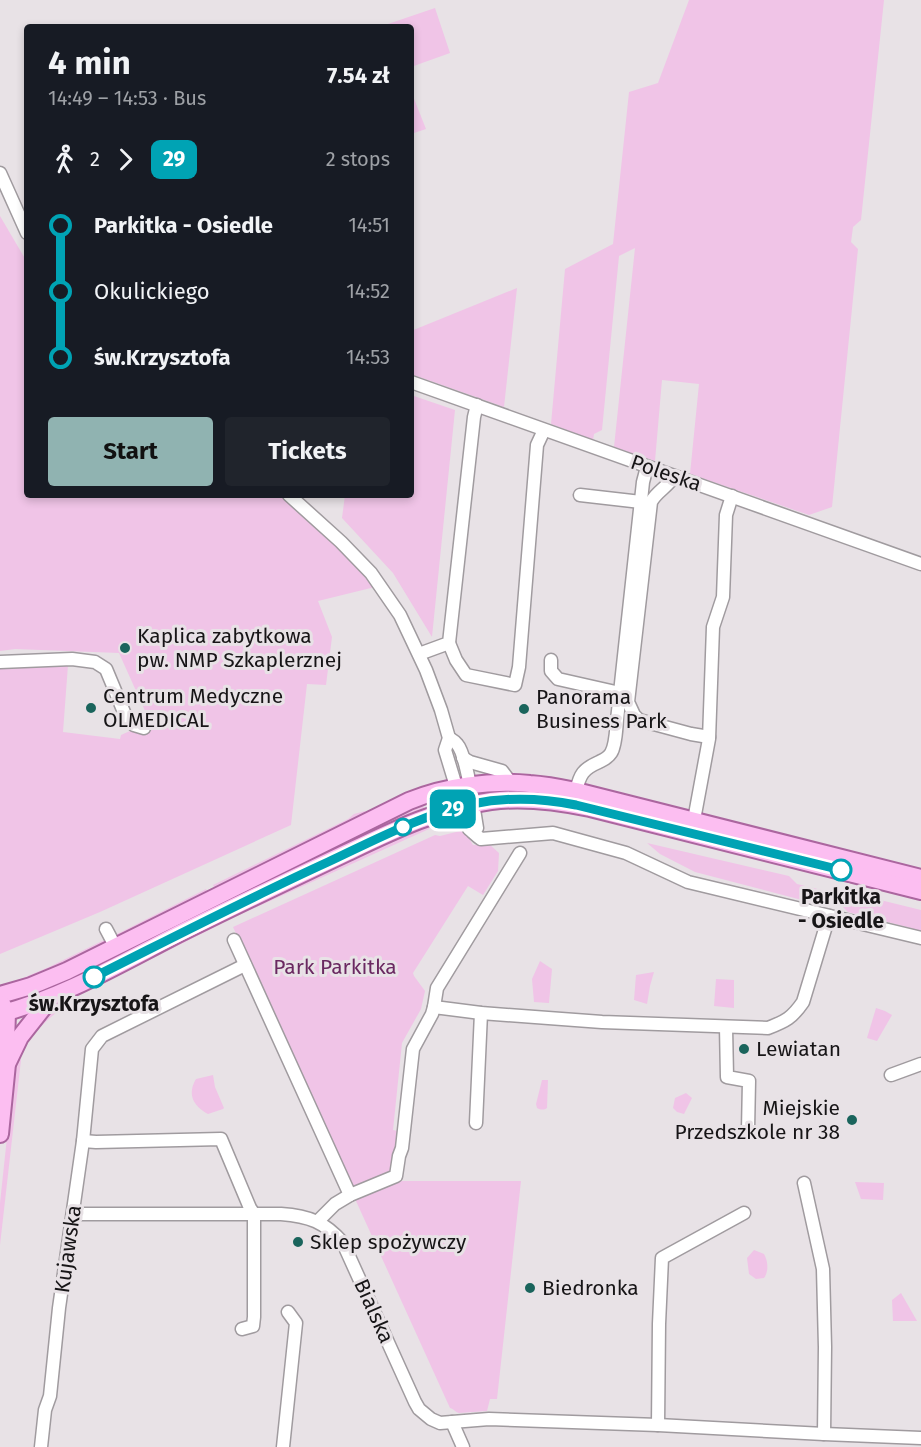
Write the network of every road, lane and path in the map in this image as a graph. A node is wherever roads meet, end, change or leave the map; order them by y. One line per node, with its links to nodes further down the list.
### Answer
1 (0, 173): 2 (street)
2 (3, 192): 3 (street)
3 (24, 228)
4 (414, 383): 5 (street, Poleska)
5 (477, 405): 6 (street, Poleska); 14 (street)
6 (544, 430): 7 (street, Poleska); 14 (street)
7 (647, 467): 8 (street, Poleska); 12 (street)
8 (674, 476): 10 (street, Poleska); 20 (street)
9 (579, 495): 12 (street)
10 (732, 496): 13 (street, Poleska); 20 (street)
11 (292, 498): 15 (street)
12 (641, 502): 18 (street)
13 (921, 564)
14 (449, 643): 15 (street)
15 (419, 654): 21 (street)
16 (551, 660): 18 (street)
17 (0, 662): 19 (street)
18 (620, 693): 25 (street)
19 (144, 728)
20 (710, 737): 27 (street)
21 (449, 738): 22 (street); 24 (street)
22 (463, 758): 23 (street); 24 (street)
23 (511, 783): 24 (main road); 25 (main road)
24 (463, 787): 26 (street); 35 (main road)
25 (576, 791): 27 (main road)
26 (467, 806): 30 (main road); 31 (street); 37 (main road)
27 (694, 820): 29 (main road)
28 (520, 854): 39 (street)
29 (921, 878)
30 (921, 891)
31 (829, 916): 33 (street); 41 (street)
32 (106, 929): 35 (street)
33 (921, 938)
34 (234, 940): 36 (street)
35 (115, 946): 38 (main road)
36 (245, 964): 48 (street, Kujawska); 50 (street)
37 (50, 998): 38 (main road); 42 (main road)
38 (2, 1005): 42 (main road)
39 (434, 1007): 40 (street); 50 (street)
40 (482, 1013): 41 (street); 45 (street)
41 (726, 1028): 46 (street)
42 (7, 1064): 47 (main road)
43 (921, 1064): 44 (street)
44 (891, 1075)
45 (476, 1123)
46 (748, 1130)
47 (0, 1134)
48 (83, 1141): 51 (street, Kujawska); 52 (street)
49 (804, 1183): 59 (street)
50 (350, 1195): 54 (street)
51 (73, 1214): 52 (street, Bialska); 61 (street, Kujawska)
52 (254, 1214): 54 (street, Bialska); 56 (street)
53 (744, 1214): 58 (street)
54 (318, 1221): 57 (street, Bialska)
55 (288, 1312): 62 (street)
56 (242, 1329)
57 (452, 1422): 58 (street); 63 (street)
58 (658, 1425): 59 (street)
59 (824, 1434): 60 (street)
60 (921, 1438)
61 (41, 1447)
62 (284, 1447)
63 (463, 1447)

